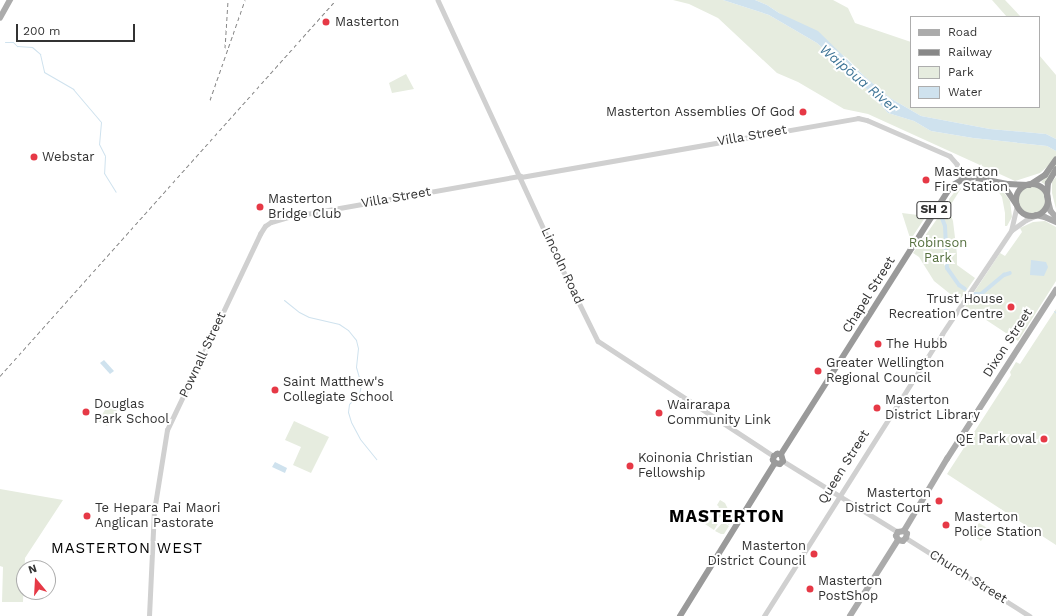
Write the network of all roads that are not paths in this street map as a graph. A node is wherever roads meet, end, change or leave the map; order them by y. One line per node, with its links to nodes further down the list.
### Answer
1 (10, 0): 3 (main road)
2 (438, 0): 6 (street, Lincoln Road)
3 (0, 18)
4 (1056, 159): 5 (highway)
5 (1053, 170): 9 (highway); 10 (highway)
6 (520, 176): 7 (street, Villa Street); 14 (street, Villa Street); 18 (street, Lincoln Road)
7 (962, 180): 8 (highway); 19 (highway, Chapel Street / SH 2)
8 (995, 181): 9 (highway); 11 (highway)
9 (1029, 185): 10 (highway); 11 (highway)
10 (1048, 199): 12 (highway); 13 (main road)
11 (1017, 206): 12 (highway); 16 (street, Queen Street)
12 (1036, 216): 15 (main road); 16 (street, Queen Street)
13 (1056, 217)
14 (271, 222): 25 (street, Pownall Street)
15 (1056, 222)
16 (1011, 231): 21 (street, Queen Street)
17 (1056, 290): 22 (main road, Dixon Street)
18 (774, 456): 19 (highway); 20 (highway)
19 (782, 458): 20 (highway); 21 (street)
20 (775, 463): 26 (highway)
21 (840, 496): 22 (street); 27 (street, Queen Street)
22 (901, 532): 23 (main road); 24 (main road)
23 (906, 538): 24 (main road); 29 (street, Church Street)
24 (898, 540): 28 (main road)
25 (149, 616)
26 (680, 616)
27 (764, 616)
28 (850, 616)
29 (1030, 616)

